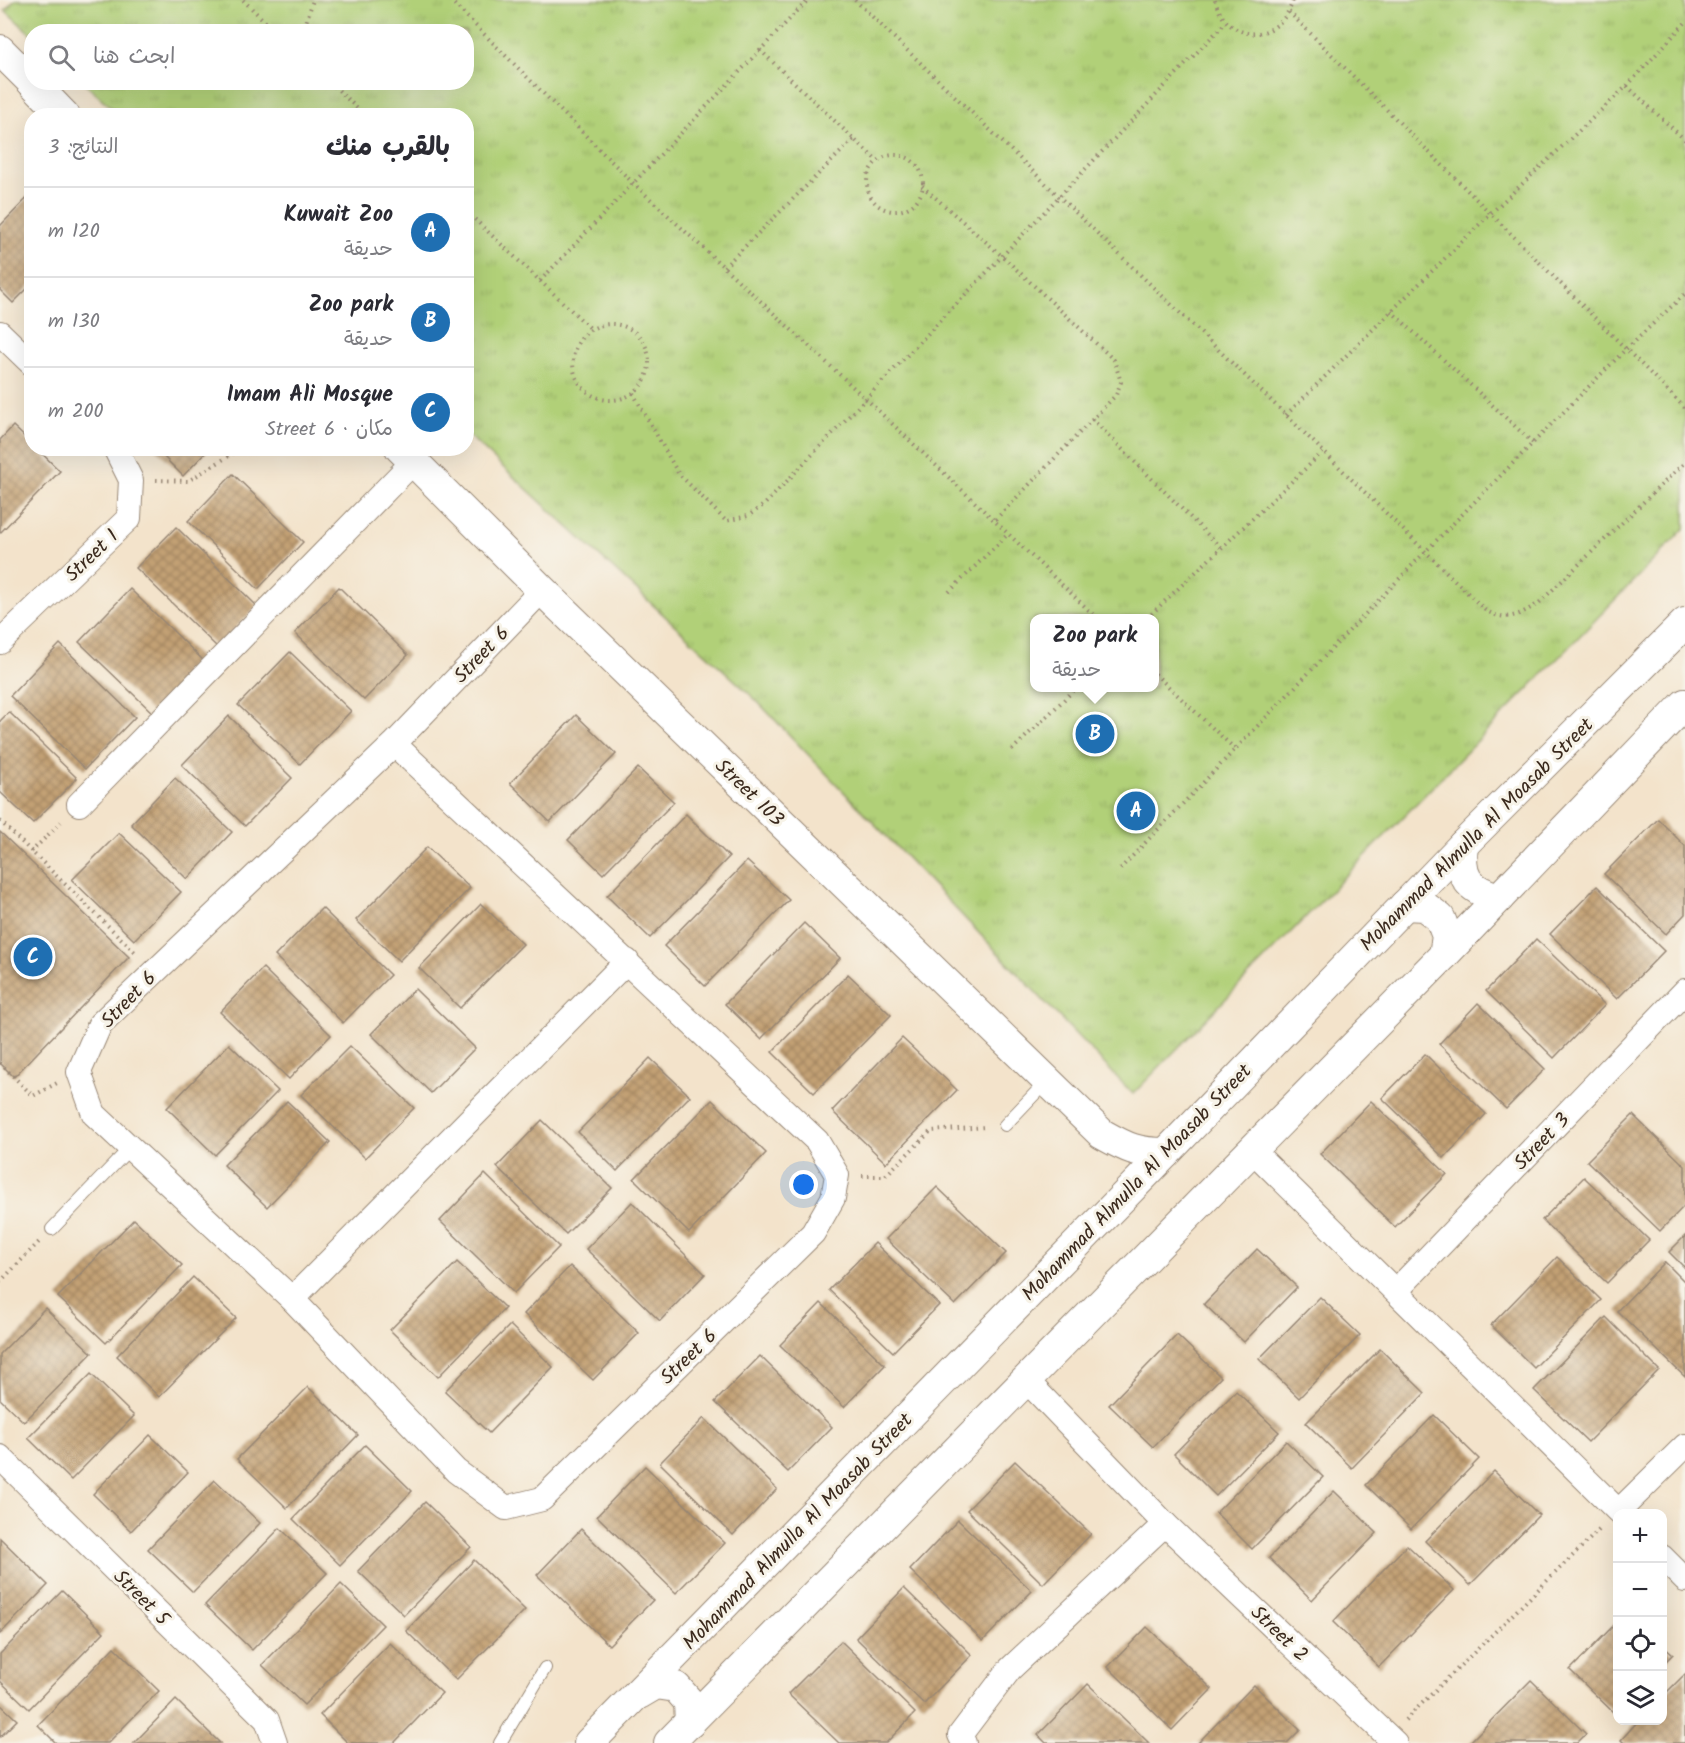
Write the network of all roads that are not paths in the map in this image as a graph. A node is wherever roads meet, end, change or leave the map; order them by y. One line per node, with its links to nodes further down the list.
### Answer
1 (0, 50): 2 (street)
2 (24, 74)
3 (40, 90): 4 (street)
4 (58, 108)
5 (0, 333): 6 (street)
6 (24, 356)
7 (119, 456): 12 (street, Street 1)
8 (405, 456): 15 (street)
9 (407, 456): 10 (street, Street 103)
10 (542, 590): 14 (street, Street 6); 22 (street, Street 103)
11 (1685, 623): 16 (street, Mohammad Almulla Al Moasab Street)
12 (0, 642)
13 (1685, 704): 17 (street)
14 (394, 744): 20 (street); 25 (street, Street 6)
15 (79, 804)
16 (1463, 845): 17 (street); 18 (street, Mohammad Almulla Al Moasab Street)
17 (1499, 898): 19 (street)
18 (1406, 904): 19 (street); 27 (street, Mohammad Almulla Al Moasab Street)
19 (1444, 955): 26 (street)
20 (627, 961): 31 (street); 31 (street, Street 6)
21 (1685, 991): 30 (street, Street 3)
22 (1047, 1081): 23 (lane); 24 (street, Street 103)
23 (1005, 1125)
24 (1101, 1134): 27 (street, Street 103); 28 (street, Street 103)
25 (130, 1148): 29 (lane); 31 (street, Street 6)
26 (1252, 1150): 30 (street); 32 (street)
27 (1166, 1153): 28 (street, Mohammad Almulla Al Moasab Street)
28 (1119, 1200): 41 (street, Mohammad Almulla Al Moasab Street)
29 (52, 1229)
30 (1396, 1291): 35 (street)
31 (292, 1299)
32 (1025, 1379): 37 (street, Street 2); 42 (street)
33 (1685, 1446): 36 (street)
34 (0, 1457): 44 (street, Street 5)
35 (1617, 1509)
36 (1623, 1509)
37 (1165, 1524): 43 (street, Street 2); 47 (street)
38 (1667, 1562): 39 (street)
39 (1685, 1580)
40 (546, 1668): 45 (lane)
41 (639, 1694): 42 (street); 46 (street, Mohammad Almulla Al Moasab Street)
42 (681, 1733)
43 (1392, 1740)
44 (275, 1743)
45 (500, 1743)
46 (589, 1743)
47 (964, 1743)

